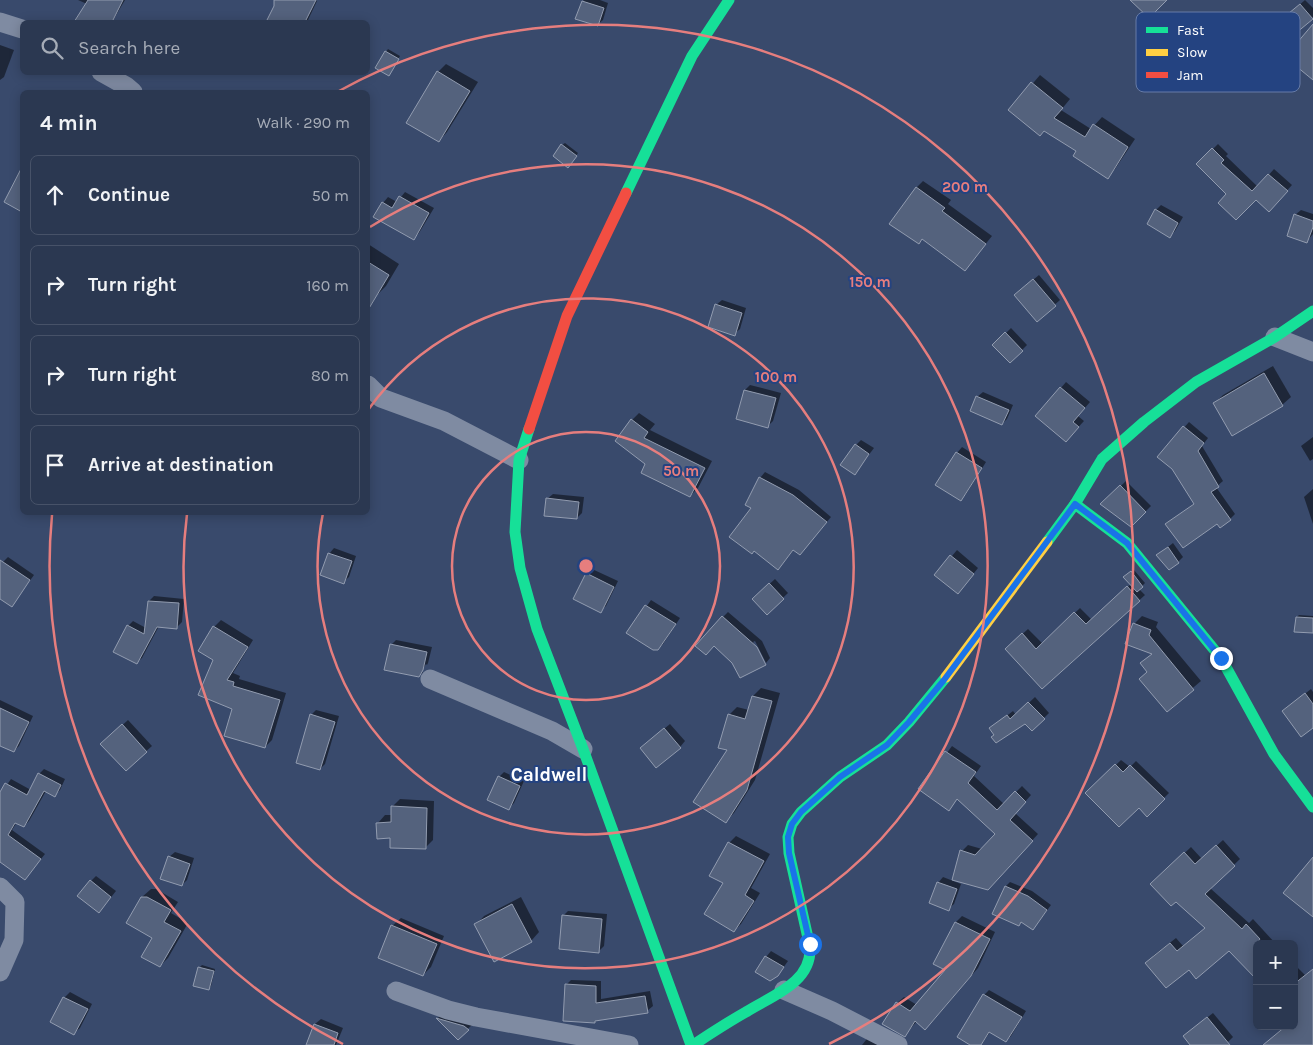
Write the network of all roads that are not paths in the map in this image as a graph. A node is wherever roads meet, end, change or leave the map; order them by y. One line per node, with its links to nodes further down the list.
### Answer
1 (729, 0): 10 (street)
2 (0, 22): 3 (street)
3 (20, 29)
4 (106, 75): 5 (street)
5 (130, 90)
6 (1313, 311): 7 (street)
7 (1275, 337): 8 (street); 11 (street)
8 (1313, 352)
9 (370, 387): 10 (street)
10 (519, 460): 13 (street)
11 (1075, 504): 14 (street); 17 (street)
12 (430, 679): 13 (street)
13 (583, 749): 20 (street)
14 (1313, 807)
15 (0, 887): 16 (street)
16 (0, 972)
17 (784, 990): 20 (street); 21 (street)
18 (396, 991): 19 (street)
19 (629, 1045)
20 (692, 1045)
21 (898, 1045)

